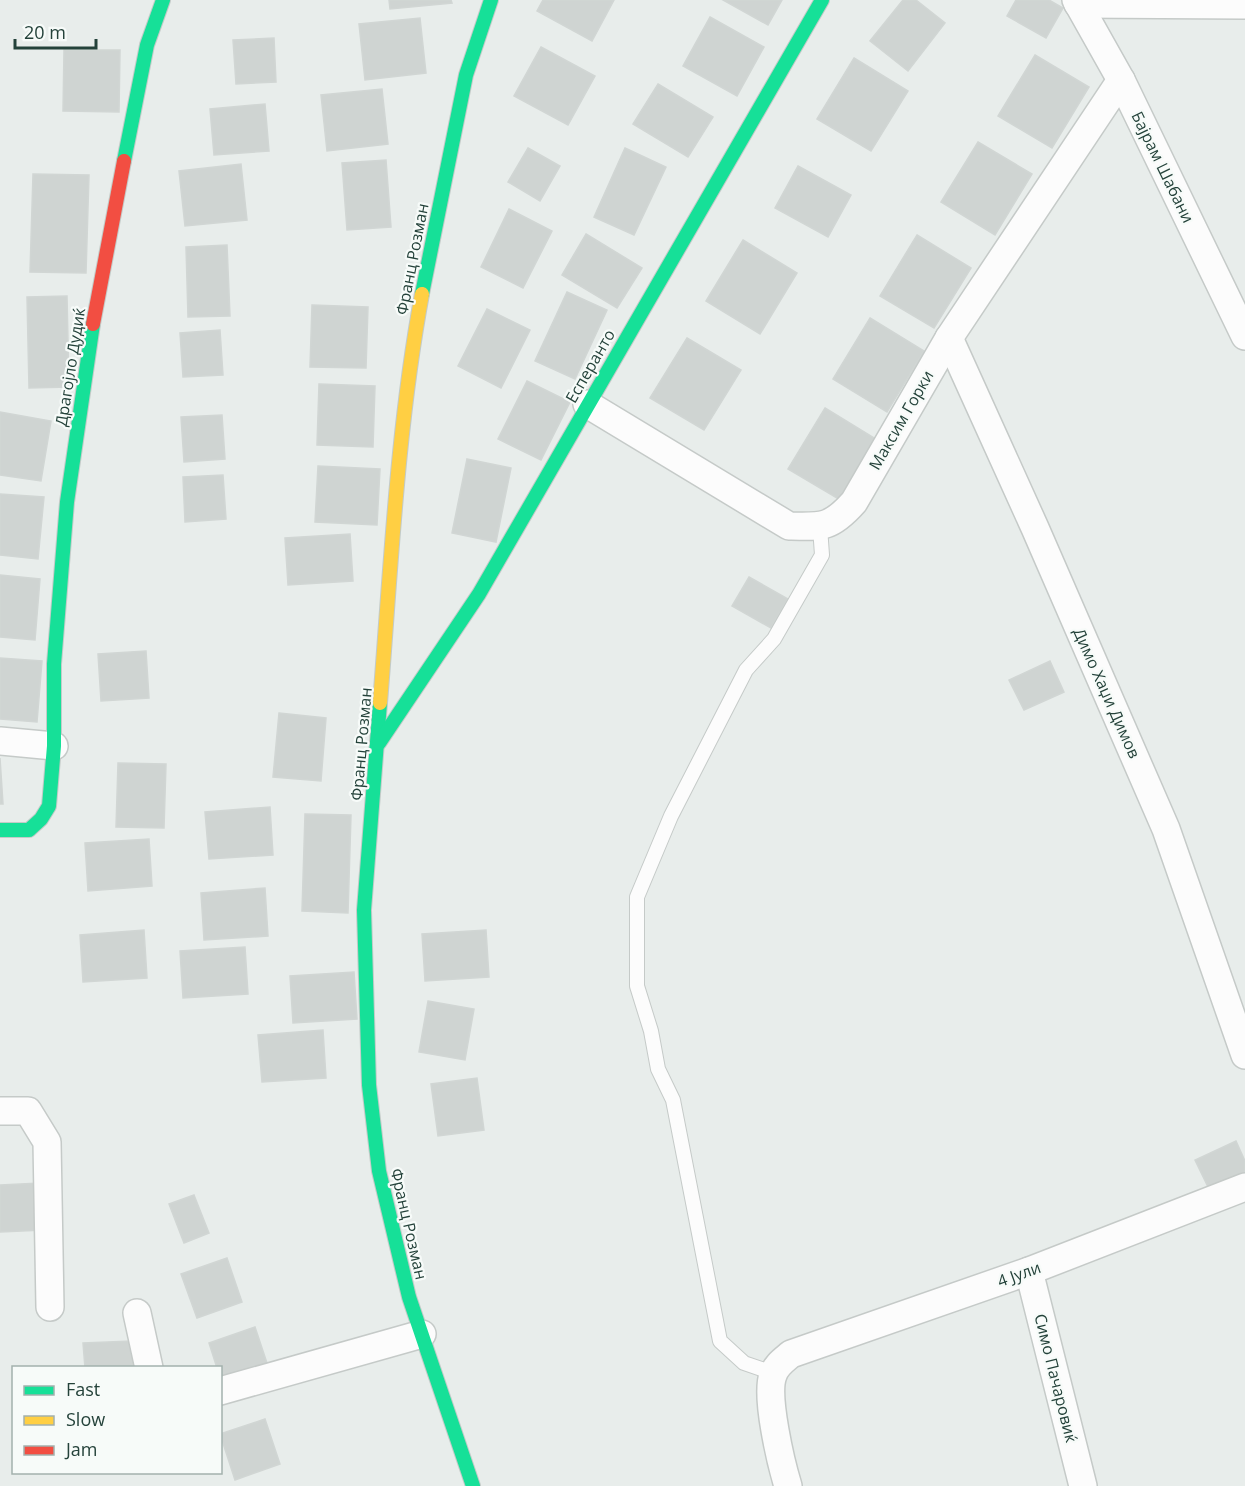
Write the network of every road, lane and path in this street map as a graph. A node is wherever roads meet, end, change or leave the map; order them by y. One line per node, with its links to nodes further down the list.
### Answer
1 (163, 0): 14 (street, Драгојло Дудиќ)
2 (491, 0): 13 (street, Франц Розман)
3 (822, 0): 10 (street, Есперанто)
4 (1077, 2): 5 (street); 6 (street, Бајрам Шабани)
5 (1245, 5)
6 (1121, 80): 7 (street, Бајрам Шабани); 9 (street, Максим Горки)
7 (1238, 307): 8 (street, Бајрам Шабани)
8 (1245, 336)
9 (950, 338): 11 (street, Максим Горки); 16 (street, Димо Хаџи Димов)
10 (586, 404): 11 (street); 13 (street, Есперанто)
11 (820, 527): 23 (lane)
12 (0, 741): 14 (street)
13 (378, 743): 22 (street, Франц Розман)
14 (54, 746): 15 (street, Драгојло Дудиќ)
15 (0, 830)
16 (1245, 1055)
17 (0, 1111): 20 (street)
18 (1245, 1187): 19 (street, 4 Јули)
19 (1029, 1271): 23 (street, 4 Јули); 28 (street, Симо Пачаровиќ)
20 (50, 1307)
21 (137, 1313): 24 (street)
22 (422, 1334): 25 (street); 26 (street, Франц Розман)
23 (782, 1363): 27 (street)
24 (149, 1366)
25 (222, 1390)
26 (473, 1486)
27 (788, 1486)
28 (1083, 1486)

